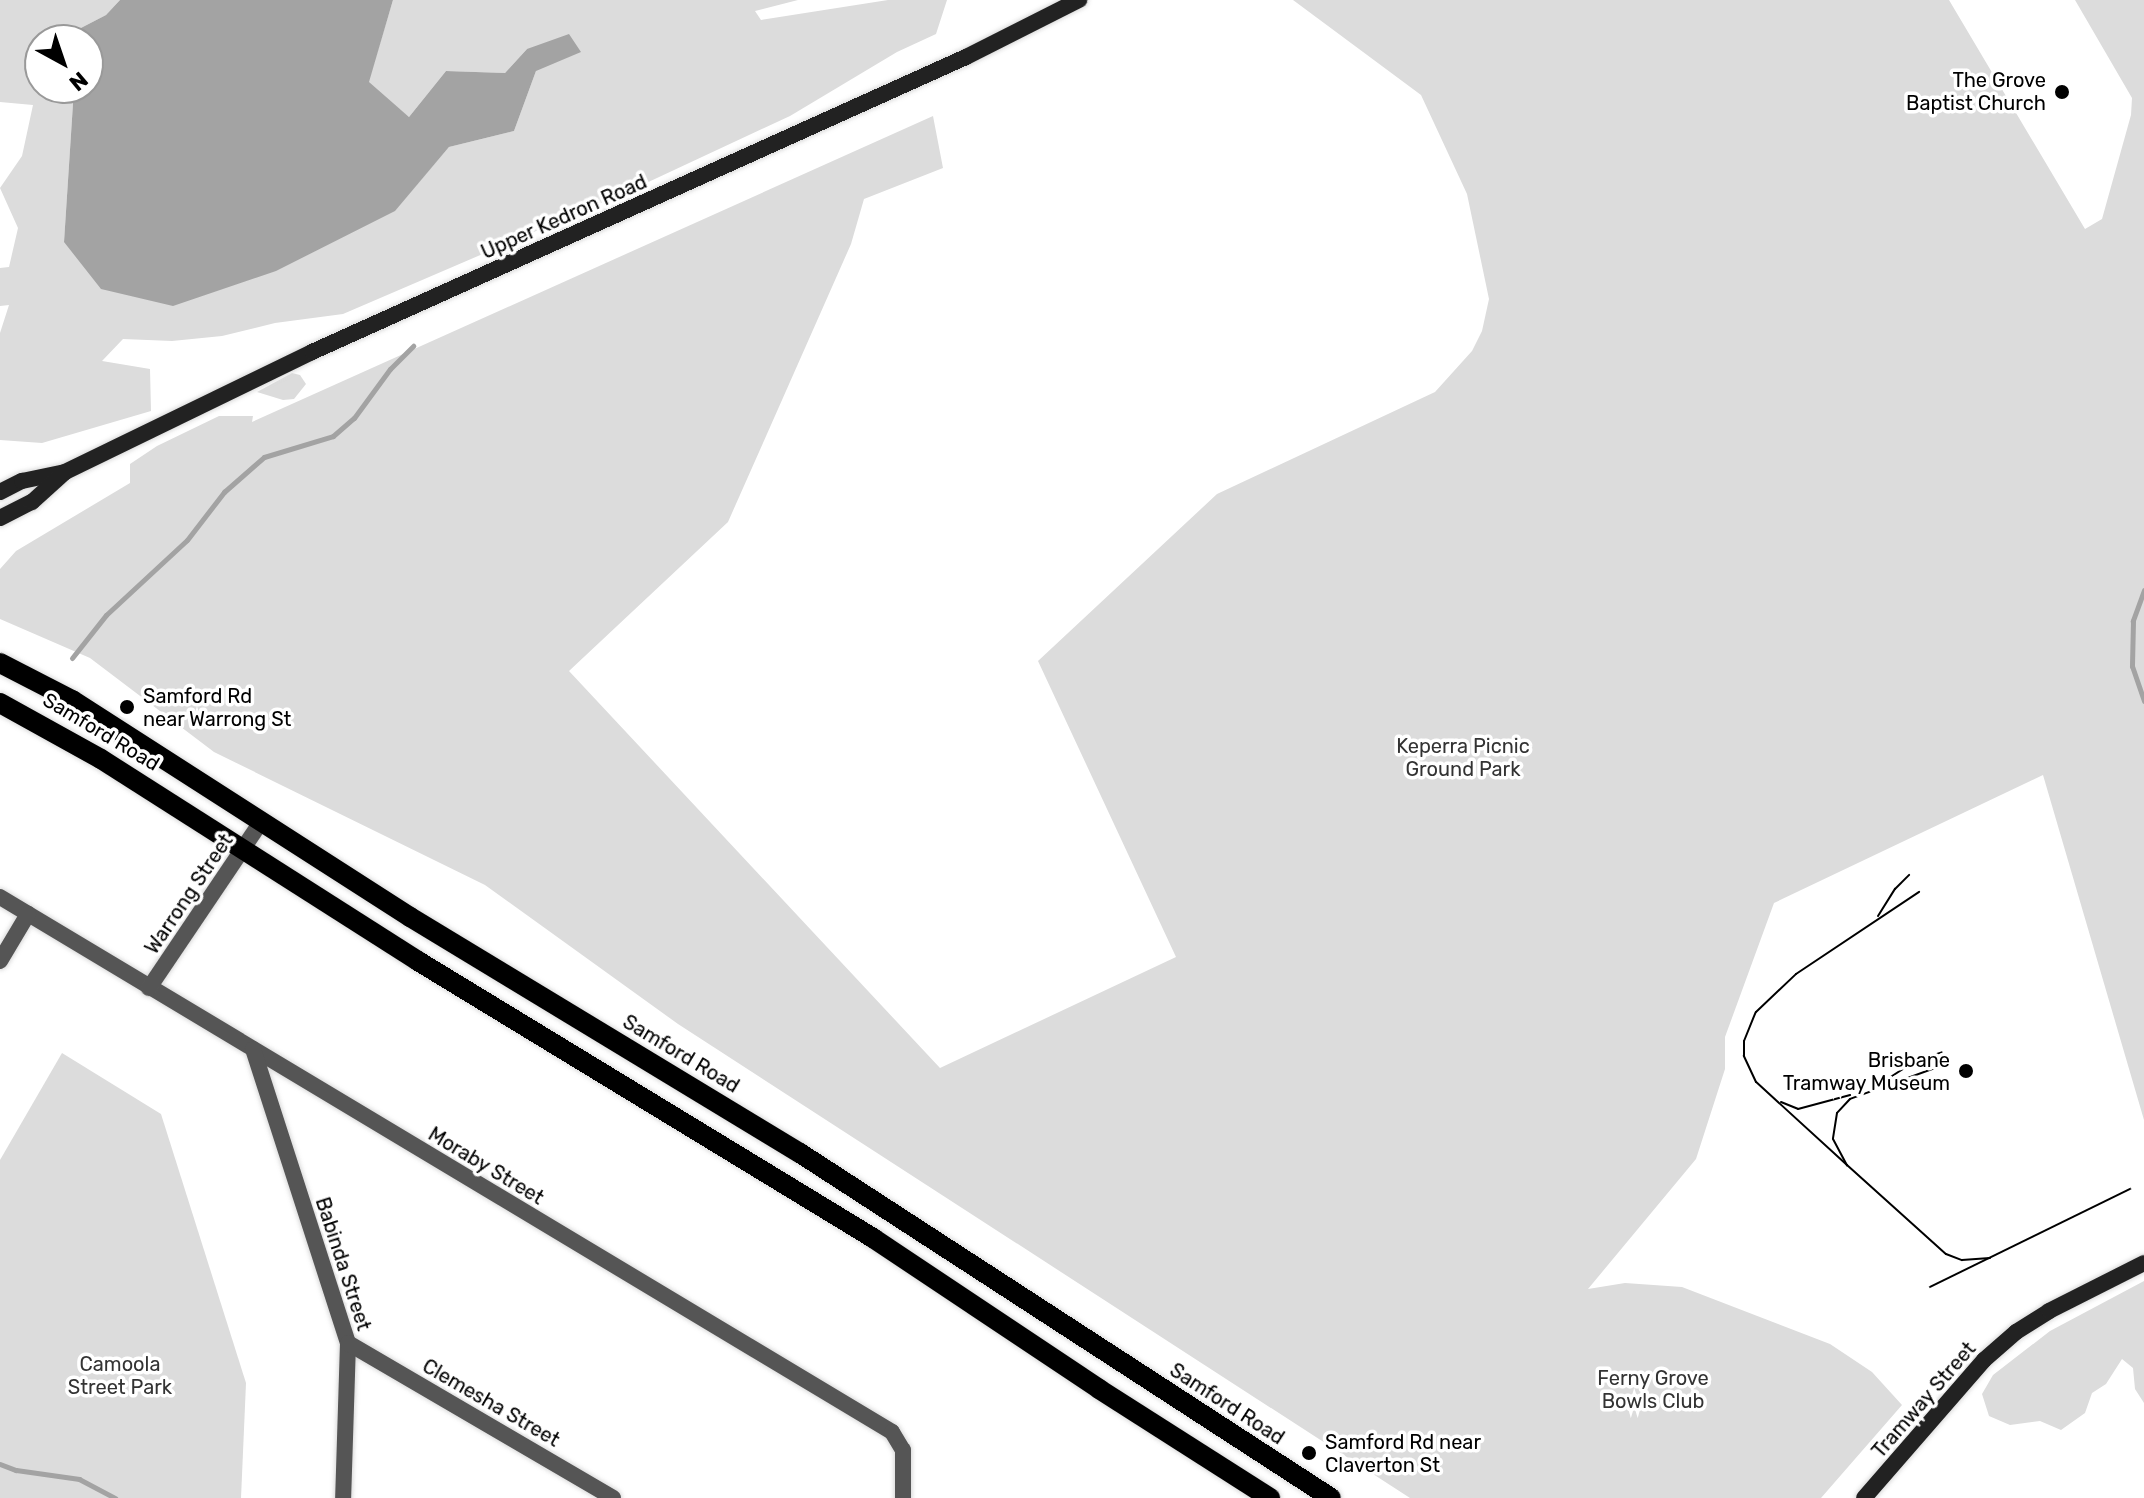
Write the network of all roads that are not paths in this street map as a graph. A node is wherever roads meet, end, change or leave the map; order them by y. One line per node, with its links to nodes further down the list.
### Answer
1 (1079, 0): 2 (main road, Upper Kedron Road)
2 (65, 472): 3 (main road, Upper Kedron Road); 4 (main road, Upper Kedron Road)
3 (0, 492)
4 (0, 518)
5 (0, 663): 7 (main road, Samford Road)
6 (0, 703): 8 (main road, Samford Road)
7 (261, 822): 8 (street, Warrong Street); 20 (main road, Samford Road)
8 (243, 850): 12 (street, Warrong Street); 19 (main road, Samford Road)
9 (0, 897): 10 (street, Moraby Street)
10 (28, 914): 11 (street); 12 (street, Moraby Street)
11 (0, 961)
12 (149, 988): 13 (street, Moraby Street)
13 (253, 1049): 15 (street, Babinda Street); 18 (street, Moraby Street)
14 (2144, 1263): 21 (main road, Tramway Street)
15 (348, 1343): 16 (street, Babinda Street); 17 (street, Clemesha Street)
16 (343, 1498)
17 (613, 1498)
18 (903, 1498)
19 (1270, 1498)
20 (1331, 1498)
21 (1864, 1498)

